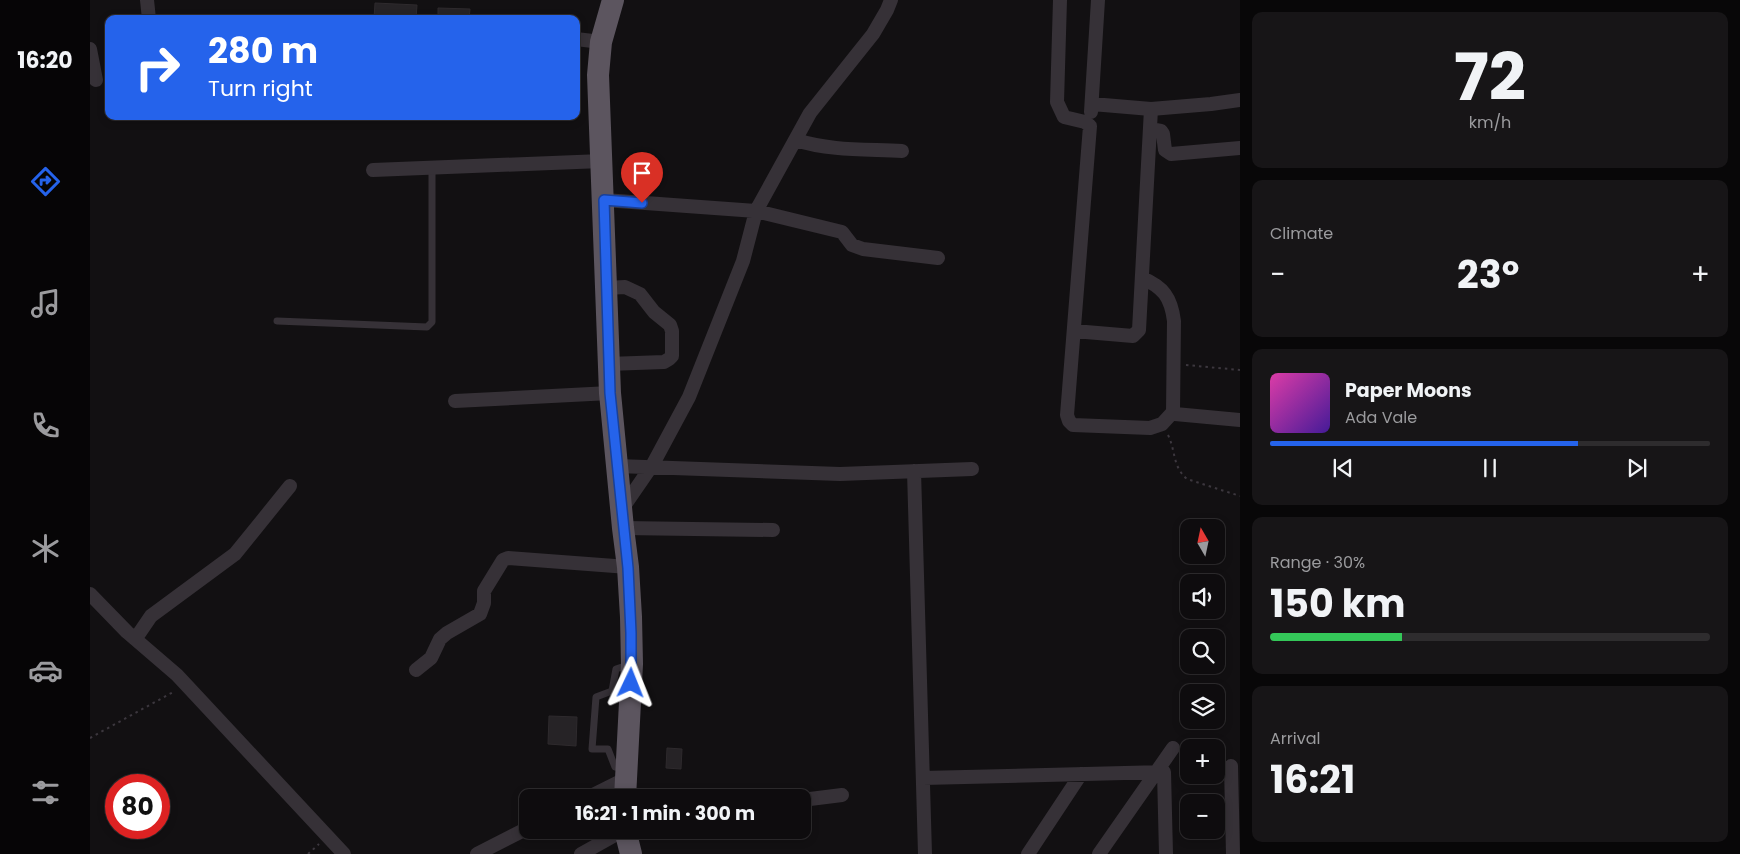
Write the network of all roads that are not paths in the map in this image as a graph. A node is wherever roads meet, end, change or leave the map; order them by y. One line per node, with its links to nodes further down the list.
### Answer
1 (147, 0): 6 (street)
2 (613, 0): 8 (highway)
3 (890, 0): 16 (street)
4 (1060, 0): 14 (street)
5 (1098, 0): 12 (street)
6 (149, 15)
7 (580, 39): 8 (street)
8 (601, 42): 19 (highway)
9 (90, 49): 10 (street)
10 (96, 80)
11 (1240, 100): 13 (street)
12 (1092, 104): 13 (street); 14 (street)
13 (1151, 109): 15 (street)
14 (1090, 126): 28 (street)
15 (1150, 129): 17 (street); 25 (street)
16 (796, 140): 18 (street); 23 (street)
17 (1240, 148)
18 (902, 152)
19 (602, 161): 20 (street); 22 (highway)
20 (432, 168): 21 (street); 27 (lane)
21 (373, 170)
22 (604, 200): 23 (street); 26 (highway)
23 (756, 211): 24 (street); 38 (street)
24 (938, 258)
25 (1142, 278): 28 (street); 32 (street)
26 (607, 288): 29 (highway); 29 (street)
27 (276, 321)
28 (1074, 331): 32 (street)
29 (608, 364): 30 (highway)
30 (610, 393): 31 (street); 34 (highway)
31 (455, 401)
32 (1173, 412): 33 (street)
33 (1240, 420)
34 (617, 466): 36 (street); 38 (highway)
35 (972, 469): 36 (street)
36 (914, 471): 49 (street)
37 (290, 486): 42 (street)
38 (622, 518): 39 (street); 40 (highway)
39 (773, 530)
40 (628, 568): 43 (highway); 44 (street)
41 (90, 594): 42 (street)
42 (136, 638): 57 (street)
43 (632, 664): 50 (highway); 50 (lane)
44 (416, 670)
45 (1173, 748): 47 (street)
46 (1231, 766): 65 (street)
47 (1156, 772): 48 (street); 63 (street); 64 (street)
48 (1081, 774): 49 (street); 62 (street)
49 (923, 778): 61 (street)
50 (625, 781): 51 (street)
51 (607, 789)
52 (842, 796): 53 (street)
53 (811, 799)
54 (519, 833): 58 (street)
55 (608, 839): 59 (street)
56 (627, 839): 60 (highway)
57 (344, 854)
58 (477, 854)
59 (581, 854)
60 (631, 854)
61 (925, 854)
62 (1028, 854)
63 (1099, 854)
64 (1166, 854)
65 (1233, 854)

